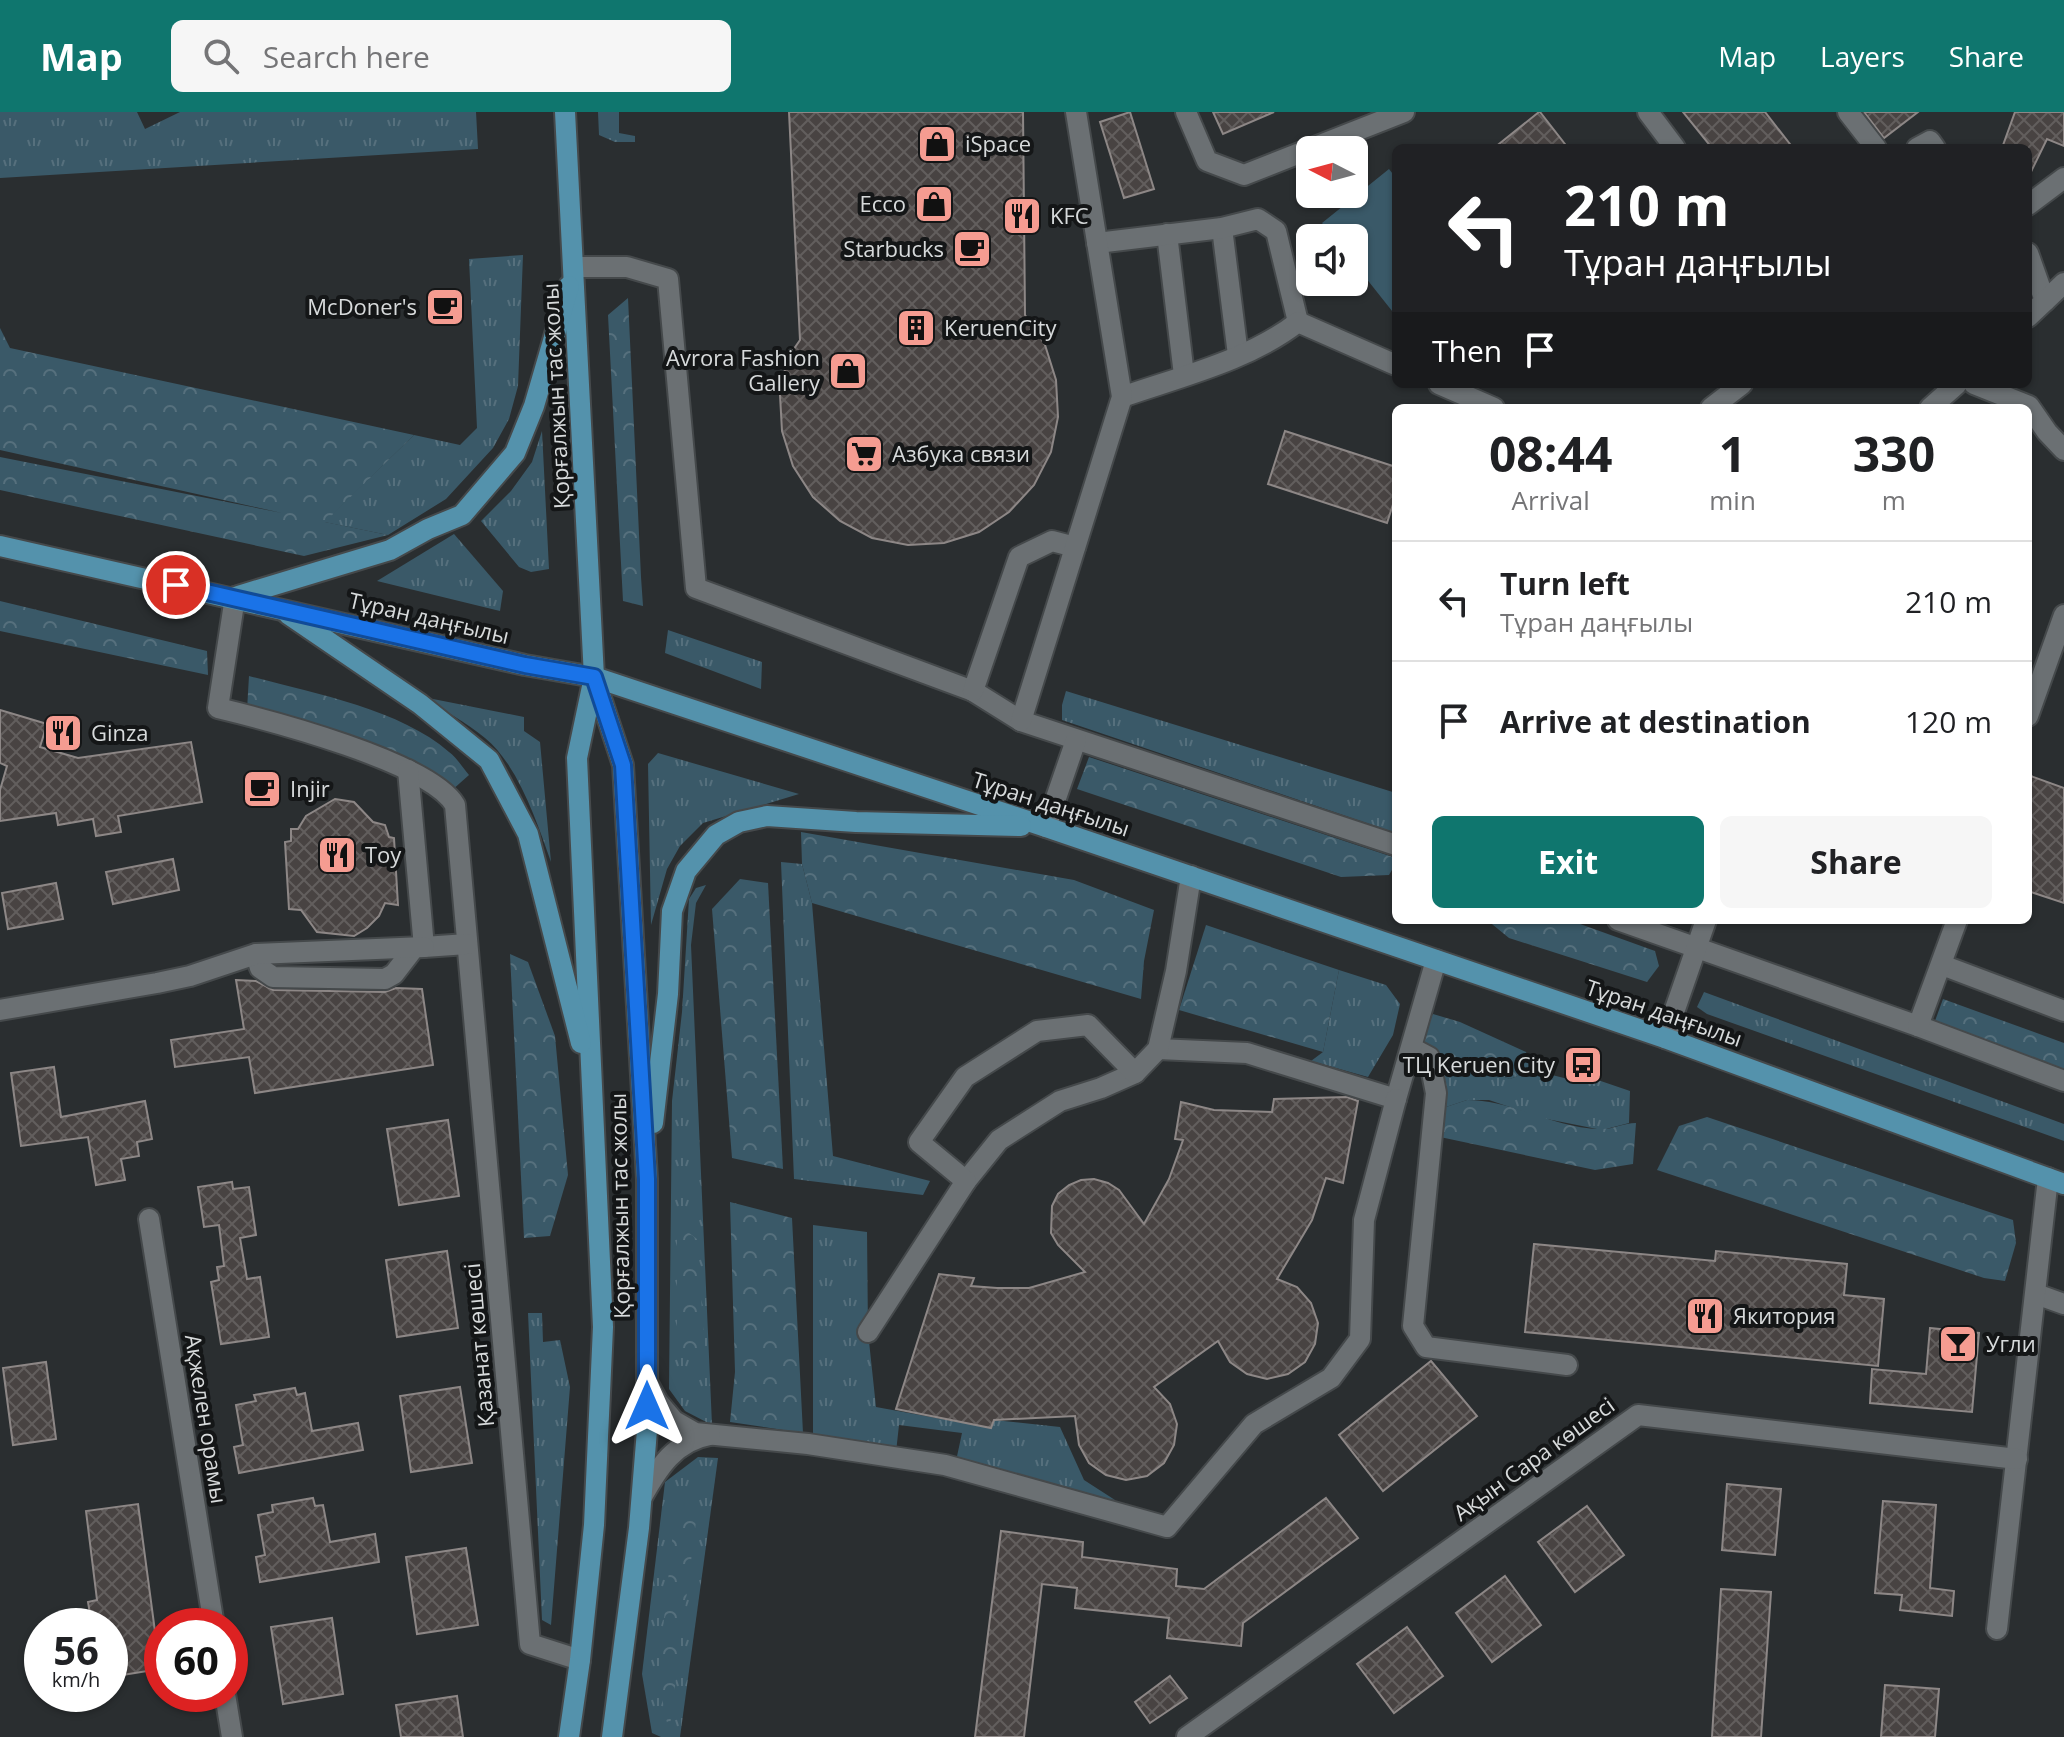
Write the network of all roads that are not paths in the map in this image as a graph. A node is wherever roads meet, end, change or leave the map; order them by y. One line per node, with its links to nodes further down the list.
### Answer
1 (565, 112): 15 (main road, Қорғалжын тас жолы)
2 (1076, 112): 13 (street)
3 (1186, 112): 4 (street)
4 (1404, 112)
5 (1648, 112): 7 (street)
6 (1848, 112): 8 (street)
7 (1672, 144)
8 (1873, 144)
9 (2064, 178): 10 (street)
10 (2032, 202)
11 (1222, 228): 12 (street); 19 (street); 20 (street)
12 (1167, 234): 13 (street); 22 (street)
13 (1097, 243): 27 (street)
14 (2032, 264): 17 (street)
15 (574, 267): 36 (main road); 39 (main road, Қорғалжын тас жолы); 40 (street)
16 (2064, 283): 17 (street)
17 (2045, 301): 18 (street)
18 (2032, 313)
19 (1298, 322): 20 (street); 21 (street)
20 (1238, 355): 22 (street)
21 (1392, 363)
22 (1184, 375): 27 (street)
23 (1448, 388): 28 (street)
24 (1737, 388): 29 (street)
25 (1952, 388): 30 (street)
26 (1984, 388): 31 (street)
27 (1122, 397): 35 (street)
28 (1485, 404)
29 (1716, 404)
30 (1934, 404)
31 (2024, 404)
32 (2032, 410): 33 (street)
33 (2064, 450)
34 (0, 546): 36 (main road, Тұран даңғылы)
35 (1075, 547): 40 (street); 42 (street)
36 (235, 597): 37 (main road, Тұран даңғылы); 44 (street)
37 (278, 607): 39 (main road, Тұран даңғылы); 65 (main road)
38 (2064, 615): 41 (street)
39 (594, 677): 45 (main road, Тұран даңғылы); 65 (main road, Қорғалжын тас жолы); 67 (main road, Қорғалжын тас жолы)
40 (973, 691): 42 (street)
41 (2032, 705)
42 (1021, 721): 43 (street)
43 (1076, 740): 45 (street); 46 (street)
44 (408, 770): 51 (street); 53 (street)
45 (1046, 827): 47 (main road, Тұран даңғылы); 67 (main road)
46 (1392, 844)
47 (1191, 876): 55 (main road, Тұран даңғылы); 62 (street)
48 (1630, 924): 52 (street)
49 (1705, 924): 52 (street)
50 (1956, 924): 56 (street)
51 (467, 944): 53 (street); 81 (street, Қазанат көшесі)
52 (1697, 947): 59 (street); 60 (street)
53 (419, 948): 54 (street); 54 (street)
54 (256, 954): 57 (street)
55 (1436, 960): 60 (main road, Тұран даңғылы); 61 (street)
56 (1942, 965): 58 (street); 59 (street)
57 (0, 1010)
58 (2064, 1011)
59 (1918, 1026): 64 (street)
60 (1665, 1038): 69 (main road, Тұран даңғылы)
61 (1412, 1048): 66 (street); 74 (street)
62 (1158, 1049): 63 (street); 66 (street)
63 (1135, 1073): 68 (street); 68 (street)
64 (2064, 1081)
65 (592, 1086): 81 (main road, Қорғалжын тас жолы)
66 (1396, 1099): 76 (street)
67 (647, 1179): 75 (main road, Қорғалжын тас жолы)
68 (966, 1181): 73 (street)
69 (2056, 1181): 71 (street)
70 (149, 1219): 79 (street, Ақжелен орамы)
71 (2036, 1294): 72 (street); 77 (street)
72 (2064, 1304)
73 (868, 1332)
74 (1567, 1365)
75 (647, 1382): 76 (street); 78 (main road, Қорғалжын тас жолы)
76 (714, 1434): 78 (street)
77 (2017, 1459): 80 (street); 86 (street, Ақын Сара көшесі)
78 (642, 1497): 85 (main road, Қорғалжын тас жолы)
79 (211, 1608)
80 (1997, 1629)
81 (580, 1660): 84 (main road, Қорғалжын тас жолы)
82 (228, 1712): 83 (street)
83 (232, 1737)
84 (569, 1737)
85 (612, 1737)
86 (1187, 1737)

